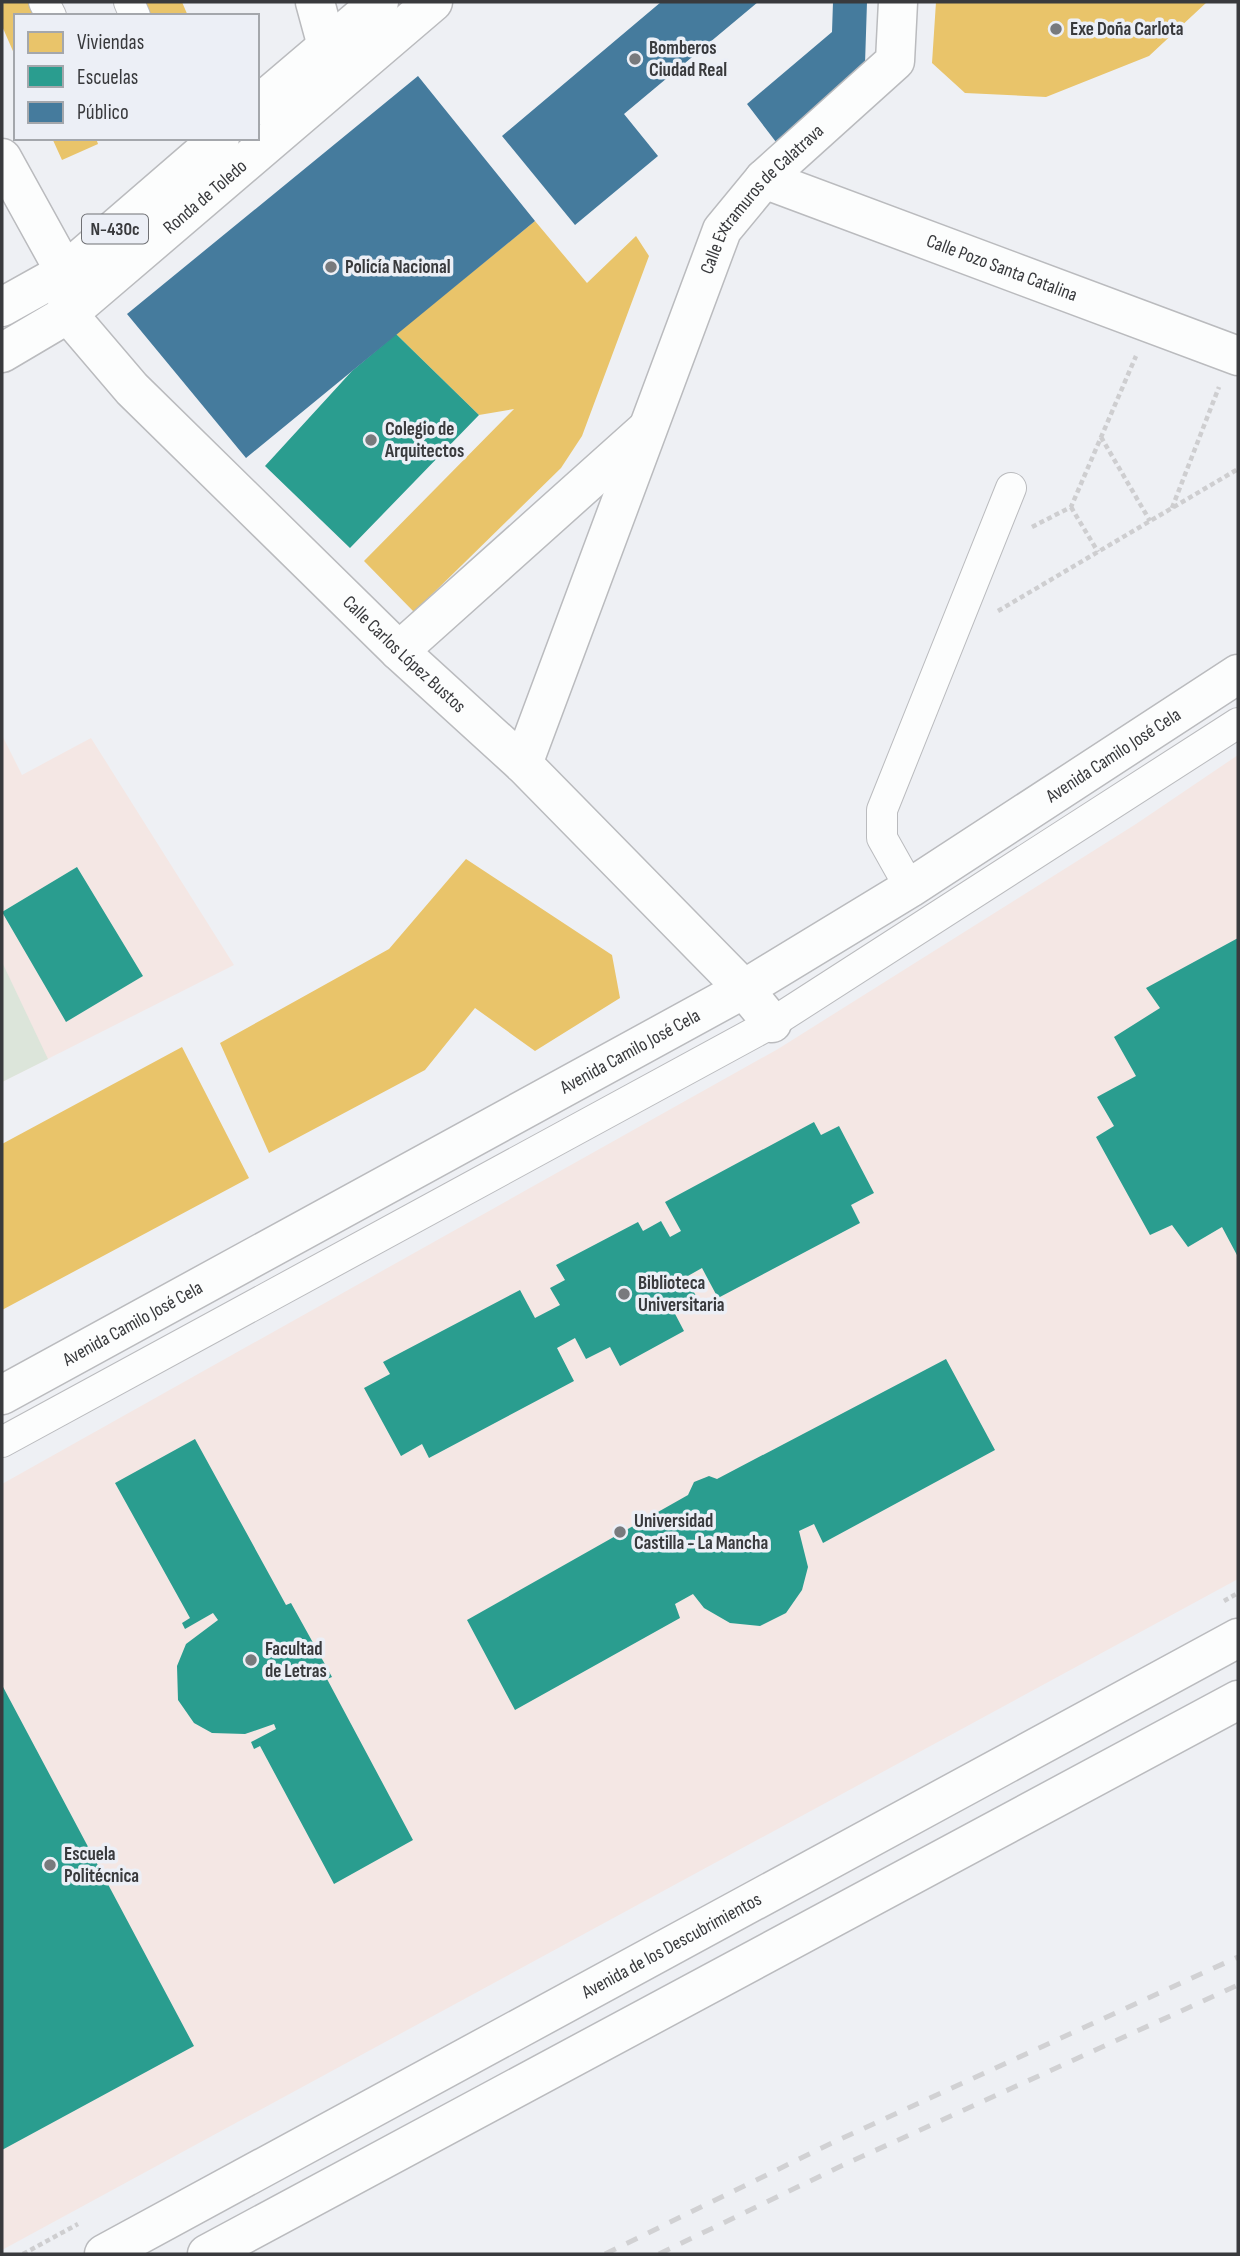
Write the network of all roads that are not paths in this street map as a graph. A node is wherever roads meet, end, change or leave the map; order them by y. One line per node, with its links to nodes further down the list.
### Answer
1 (315, 2): 5 (main road)
2 (379, 2): 5 (main road)
3 (433, 2): 12 (main road, Ronda de Toledo / N-430c)
4 (898, 2): 9 (main road, Calle Extramuros de Calatrava)
5 (327, 46): 6 (main road)
6 (259, 104)
7 (218, 140): 10 (main road, Ronda de Toledo / N-430c)
8 (2, 158): 10 (main road)
9 (764, 179): 14 (main road, Calle Pozo Santa Catalina); 15 (main road, Calle Extramuros de Calatrava)
10 (65, 272): 11 (main road, Ronda de Toledo / N-430c); 12 (main road)
11 (2, 307)
12 (68, 314): 13 (main road, Ronda de Toledo / N-430c); 17 (main road, Calle Carlos López Bustos)
13 (2, 353)
14 (1235, 354)
15 (652, 425): 17 (main road, Calle Extramuros de Calatrava); 20 (main road, Calle Extramuros de Calatrava)
16 (1012, 488): 21 (street)
17 (399, 651): 20 (main road, Calle Carlos López Bustos)
18 (1238, 674): 21 (main road, Avenida Camilo José Cela)
19 (1238, 723): 23 (street, Avenida Camilo José Cela)
20 (523, 764): 22 (main road, Calle Carlos López Bustos)
21 (910, 888): 22 (main road, Avenida Camilo José Cela)
22 (744, 989): 23 (main road, Calle Carlos López Bustos); 24 (main road, Avenida Camilo José Cela)
23 (772, 1023): 25 (street, Avenida Camilo José Cela)
24 (2, 1395)
25 (2, 1441)
26 (1238, 1638): 28 (main road, Avenida de los Descubrimientos)
27 (1238, 1700): 29 (main road)
28 (104, 2254)
29 (207, 2254)

